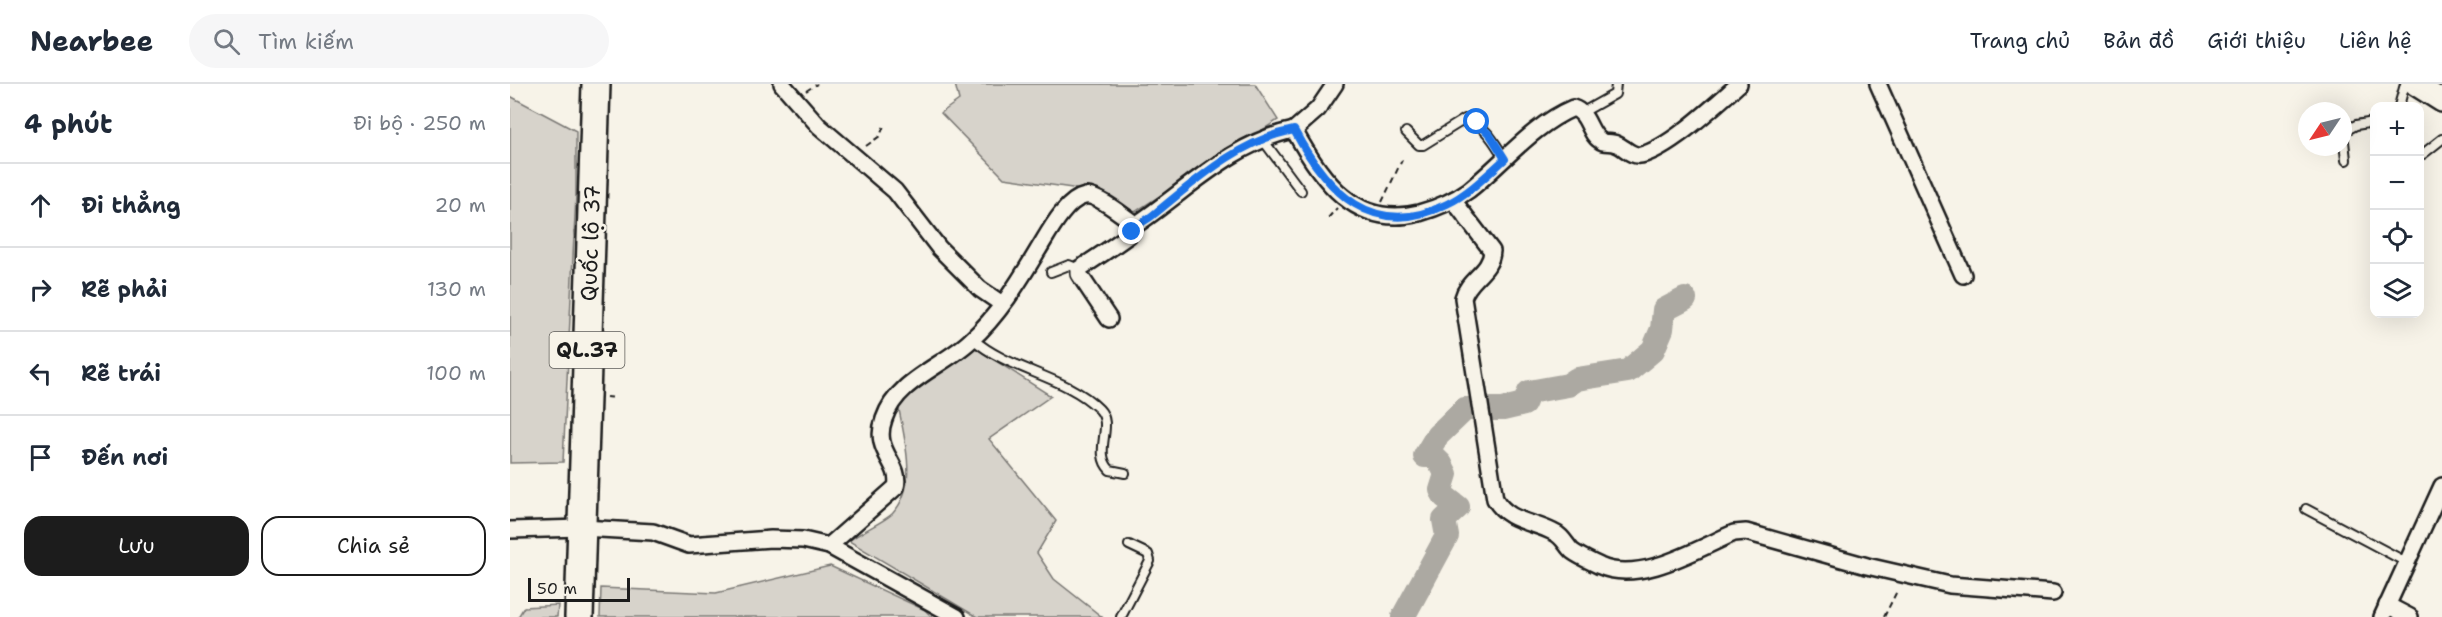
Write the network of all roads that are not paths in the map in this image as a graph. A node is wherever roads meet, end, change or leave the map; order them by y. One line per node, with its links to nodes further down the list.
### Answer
1 (596, 84): 30 (highway, Quốc lộ 37 / QL.37)
2 (782, 84): 24 (street)
3 (1335, 84): 11 (street)
4 (1616, 84): 9 (lane)
5 (1739, 84): 9 (street)
6 (1878, 84): 23 (street)
7 (2405, 84): 8 (lane)
8 (2401, 102)
9 (1583, 112): 16 (street)
10 (2370, 123): 17 (lane)
11 (1294, 130): 14 (street); 19 (street)
12 (1406, 132): 16 (lane)
13 (2442, 139): 15 (lane)
14 (1263, 140): 18 (lane); 20 (street)
15 (2424, 153)
16 (1505, 159): 19 (street)
17 (2346, 160)
18 (1301, 191)
19 (1453, 200): 35 (street)
20 (1136, 225): 21 (street); 24 (street)
21 (1079, 269): 22 (lane); 25 (street)
22 (1051, 272)
23 (1963, 275)
24 (1002, 304): 26 (street)
25 (1109, 319)
26 (973, 339): 27 (lane); 33 (street)
27 (1125, 473)
28 (2441, 487): 34 (street)
29 (2306, 509): 34 (lane)
30 (582, 528): 31 (street); 33 (street); 37 (highway, Quốc lộ 37 / QL.37)
31 (510, 530)
32 (1129, 545): 39 (lane)
33 (829, 546): 38 (street)
34 (2408, 563): 36 (street)
35 (2054, 593)
36 (2384, 611): 40 (street)
37 (579, 617)
38 (957, 617)
39 (1121, 617)
40 (2410, 617)

